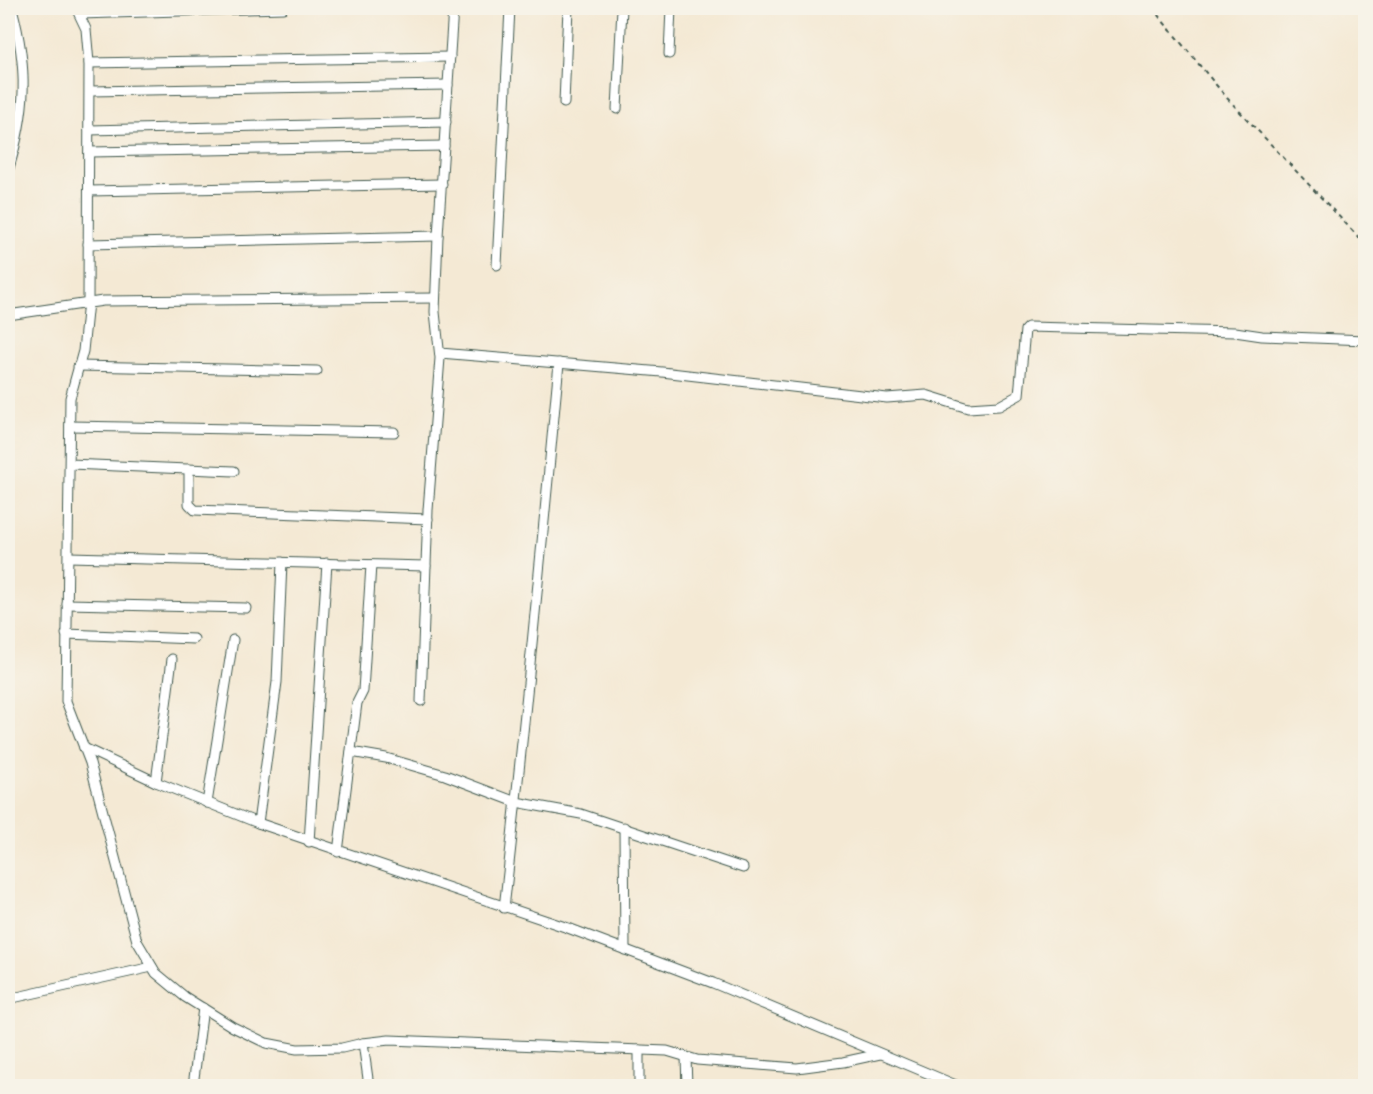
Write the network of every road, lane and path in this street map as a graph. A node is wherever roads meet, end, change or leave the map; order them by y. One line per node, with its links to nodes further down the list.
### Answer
1 (12, 8): 22 (street)
2 (283, 8): 9 (street)
3 (453, 8): 12 (street)
4 (510, 8): 28 (street)
5 (568, 8): 16 (street)
6 (622, 8): 17 (street)
7 (671, 8): 11 (street)
8 (1152, 8): 27 (path)
9 (168, 9): 10 (street)
10 (79, 10): 13 (street)
11 (669, 54)
12 (450, 57): 13 (street); 14 (street)
13 (89, 63): 15 (street)
14 (448, 84): 15 (street); 18 (street)
15 (90, 91): 19 (street)
16 (564, 103)
17 (616, 109)
18 (446, 122): 19 (street); 20 (street)
19 (89, 130): 21 (street)
20 (444, 147): 21 (street); 23 (street)
21 (89, 152): 24 (street)
22 (8, 171)
23 (442, 184): 24 (street); 25 (street)
24 (89, 191): 26 (street)
25 (438, 236): 26 (street); 29 (street)
26 (88, 244): 30 (street)
27 (1365, 245)
28 (497, 265)
29 (435, 298): 30 (street); 33 (street)
30 (88, 302): 31 (street); 35 (street)
31 (8, 315)
32 (1365, 340): 34 (street)
33 (440, 353): 34 (street); 42 (street)
34 (559, 363): 58 (street)
35 (78, 366): 36 (street); 37 (street)
36 (317, 370)
37 (70, 426): 38 (street); 39 (street)
38 (394, 432)
39 (70, 464): 40 (street); 43 (street)
40 (189, 469): 41 (street); 42 (street)
41 (234, 471)
42 (428, 519): 47 (street)
43 (69, 557): 44 (street); 48 (street)
44 (282, 562): 45 (street); 60 (street)
45 (327, 563): 46 (street); 62 (street)
46 (371, 565): 47 (street); 56 (street)
47 (426, 566): 54 (street)
48 (68, 604): 49 (street); 50 (street)
49 (246, 608)
50 (66, 634): 51 (street); 55 (street)
51 (194, 639)
52 (233, 640): 59 (street)
53 (172, 659): 57 (street)
54 (421, 701)
55 (84, 748): 57 (street); 67 (street)
56 (351, 752): 58 (street); 63 (street)
57 (156, 782): 59 (street)
58 (516, 802): 61 (street); 65 (street)
59 (207, 803): 60 (street)
60 (258, 823): 62 (street)
61 (624, 827): 64 (street); 66 (street)
62 (309, 842): 63 (street)
63 (338, 852): 65 (street)
64 (743, 868)
65 (504, 908): 66 (street)
66 (625, 950): 72 (street)
67 (152, 967): 68 (street); 69 (street)
68 (8, 999)
69 (203, 1008): 70 (street); 74 (street)
70 (363, 1043): 71 (street); 75 (street)
71 (639, 1050): 73 (street); 76 (street)
72 (880, 1054): 73 (street); 78 (street)
73 (686, 1057): 77 (street)
74 (192, 1086)
75 (369, 1086)
76 (639, 1086)
77 (687, 1086)
78 (958, 1086)

